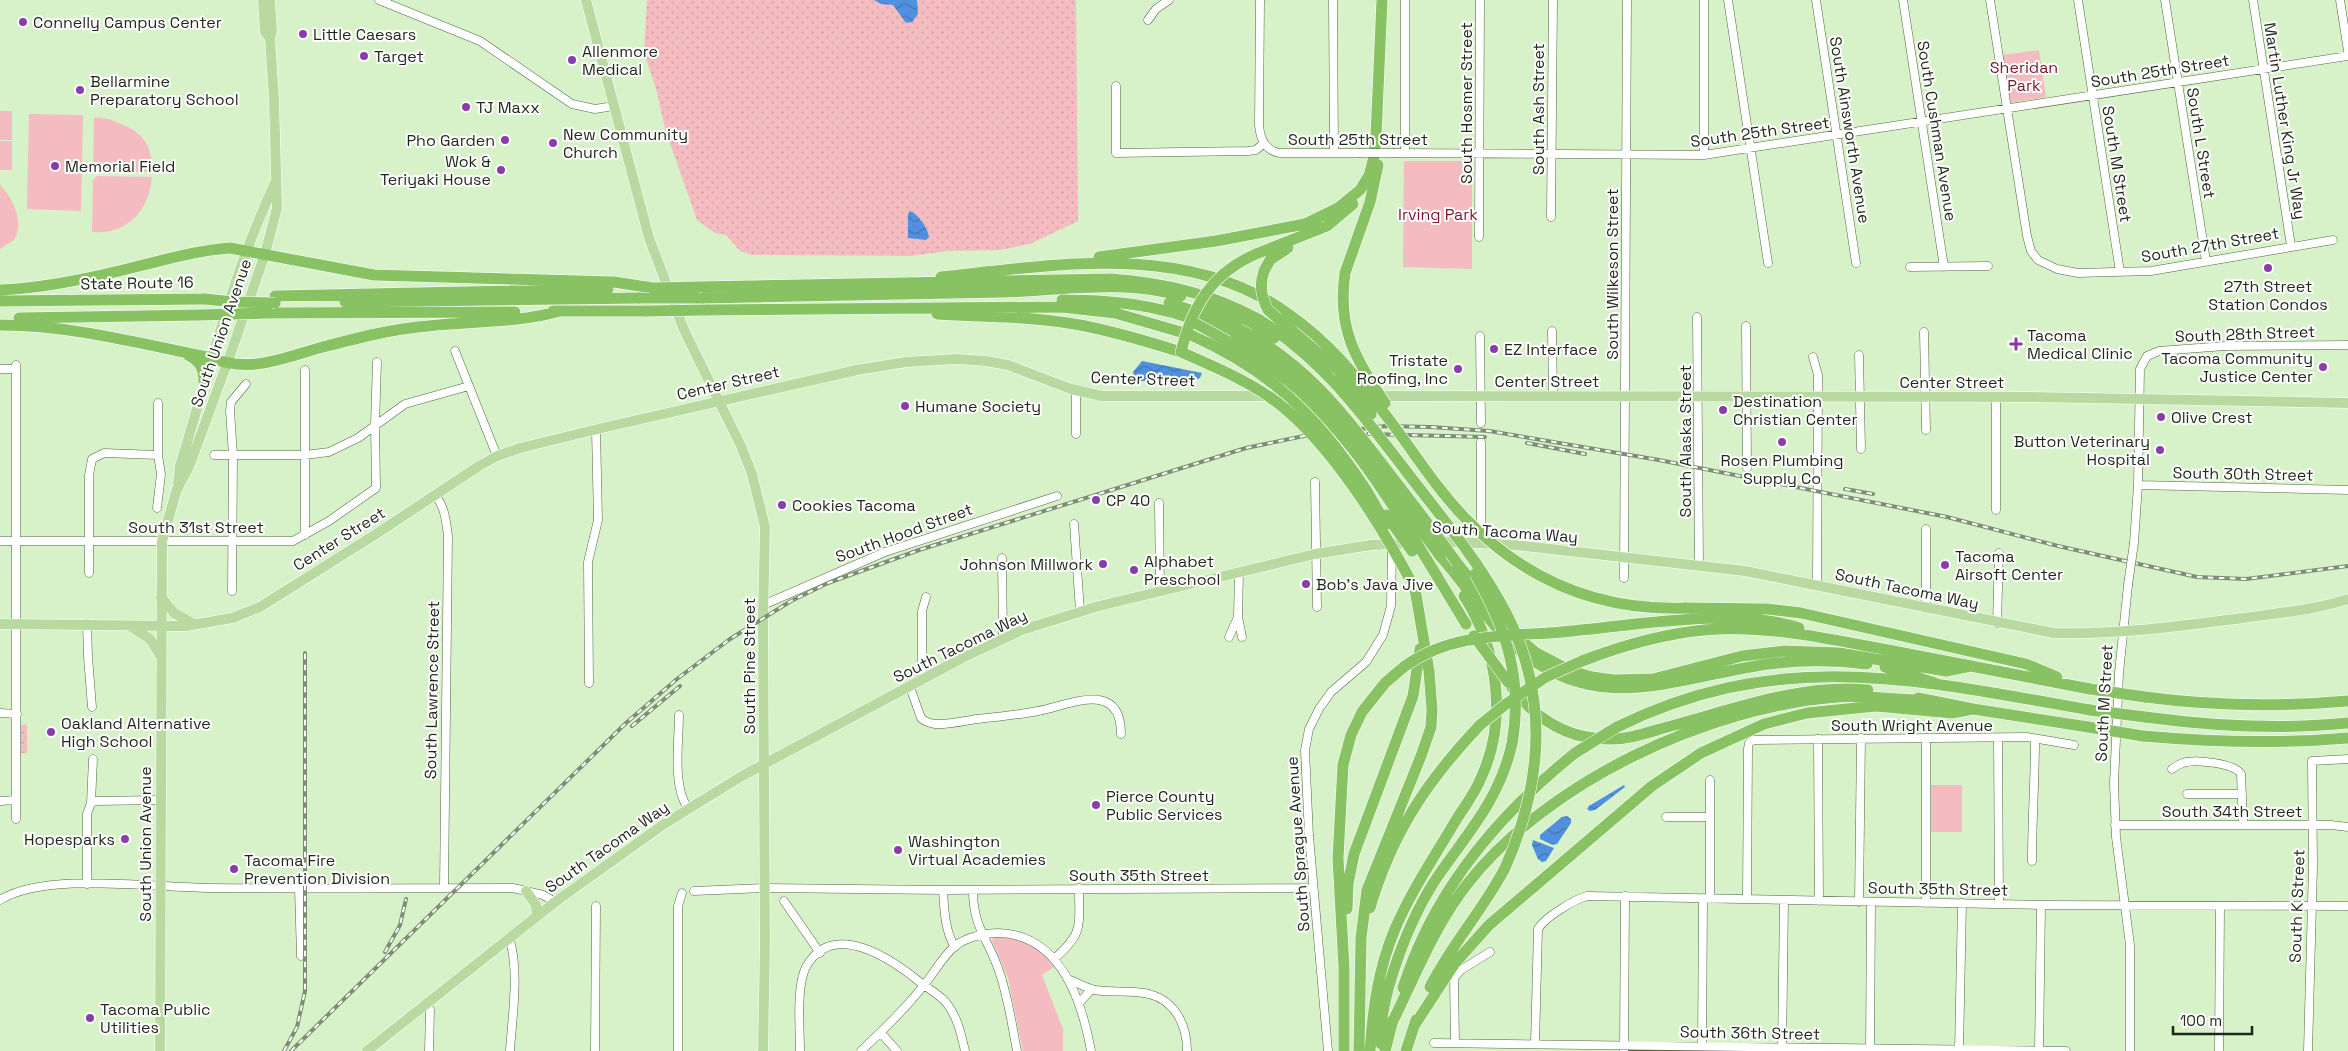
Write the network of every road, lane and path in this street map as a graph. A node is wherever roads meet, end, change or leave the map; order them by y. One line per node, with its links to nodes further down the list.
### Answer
1 (263, 0): 23 (main road, South Union Avenue)
2 (270, 0): 23 (main road, South Union Avenue)
3 (379, 0): 30 (street)
4 (586, 0): 30 (main road, South Pine Street)
5 (1169, 0): 22 (street)
6 (1260, 0): 35 (street)
7 (1333, 0): 37 (street)
8 (1382, 0): 33 (highway)
9 (1405, 0): 38 (street)
10 (1480, 0): 39 (street, South Hosmer Street)
11 (1553, 0): 40 (street, South Ash Street)
12 (1627, 0): 42 (street, South Wilkeson Street)
13 (1704, 0): 41 (street)
14 (1728, 0): 36 (street)
15 (1816, 0): 34 (street, South Ainsworth Avenue)
16 (1903, 0): 32 (street, South Cushman Avenue)
17 (1990, 0): 31 (street)
18 (2078, 0): 29 (street, South M Street)
19 (2165, 0): 27 (street, South L Street)
20 (2253, 0): 26 (street, Martin Luther King Jr Way)
21 (2340, 0): 24 (street)
22 (1148, 20)
23 (270, 38): 44 (main road, South Union Avenue)
24 (2348, 50)
25 (2348, 56): 26 (street, South 25th Street)
26 (2263, 69): 27 (street, South 25th Street); 49 (street, Martin Luther King Jr Way)
27 (2178, 82): 29 (street, South 25th Street); 52 (street, South L Street)
28 (1116, 86): 35 (street, South 25th Street)
29 (2092, 96): 31 (street, South 25th Street); 59 (street, South M Street)
30 (614, 106): 106 (main road, South Pine Street)
31 (2007, 109): 32 (street, South 25th Street); 59 (street)
32 (1922, 122): 34 (street, South 25th Street); 57 (street, South Cushman Avenue)
33 (1376, 136): 43 (highway); 121 (highway, bridge)
34 (1837, 136): 36 (street, South 25th Street); 54 (street, South Ainsworth Avenue)
35 (1264, 144): 37 (street, South 25th Street)
36 (1750, 149): 41 (street, South 25th Street); 53 (street)
37 (1334, 153): 38 (street, South 25th Street, bridge)
38 (1405, 153): 39 (street, South 25th Street)
39 (1480, 153): 40 (street, South 25th Street); 47 (street, South Hosmer Street)
40 (1552, 154): 42 (street, South 25th Street); 46 (street, South Ash Street)
41 (1704, 155): 42 (street, South 25th Street)
42 (1626, 156): 98 (street, South Wilkeson Street)
43 (1370, 174): 45 (highway); 58 (highway)
44 (276, 182): 50 (main road, South Union Avenue); 51 (main road, South Union Avenue)
45 (1347, 210): 72 (highway, bridge); 123 (highway, bridge)
46 (1551, 217)
47 (1479, 237)
48 (2333, 240): 49 (street, South 27th Street)
49 (2290, 246): 52 (street, South 27th Street)
50 (248, 250): 51 (highway); 61 (highway); 86 (main road, South Union Avenue)
51 (265, 254): 62 (highway); 89 (main road, South Union Avenue)
52 (2206, 261): 59 (street, South 27th Street)
53 (1768, 262)
54 (1856, 263)
55 (1988, 266): 57 (street)
56 (1910, 267): 57 (street)
57 (1944, 267)
58 (995, 271): 60 (highway); 121 (highway, bridge)
59 (2120, 272)
60 (897, 283): 63 (highway); 73 (highway)
61 (0, 290)
62 (637, 290): 63 (highway, bridge); 63 (highway, bridge); 66 (highway)
63 (700, 292): 64 (highway)
64 (1009, 292): 73 (highway); 78 (highway)
65 (0, 301): 66 (highway, State Route 16, bridge)
66 (273, 304): 69 (highway); 71 (highway, State Route 16, bridge)
67 (1006, 306): 68 (highway); 78 (highway); 126 (highway, bridge)
68 (904, 308): 69 (highway, bridge); 83 (highway)
69 (560, 311): 89 (highway)
70 (1697, 317): 99 (street, South Alaska Street)
71 (0, 319)
72 (1191, 321): 83 (highway, bridge); 169 (highway, bridge)
73 (1259, 324): 123 (highway, bridge); 296 (highway, bridge)
74 (0, 325): 82 (highway)
75 (1746, 326): 100 (street)
76 (1552, 332): 97 (street)
77 (1924, 332): 103 (street)
78 (1238, 333): 146 (highway, bridge); 180 (highway, bridge)
79 (1480, 336): 96 (street)
80 (2348, 345): 87 (street, South 28th Street)
81 (456, 351): 94 (street)
82 (185, 352): 86 (highway); 92 (highway)
83 (1181, 352): 154 (highway, bridge)
84 (1859, 355): 102 (street)
85 (1814, 357): 101 (street)
86 (212, 358): 89 (highway); 92 (main road, South Union Avenue)
87 (2145, 358): 105 (street, South M Street)
88 (378, 362): 110 (street)
89 (226, 364): 127 (main road, South Union Avenue)
90 (0, 369): 139 (street)
91 (305, 370): 119 (street)
92 (204, 384): 127 (main road, South Union Avenue)
93 (246, 384): 118 (street)
94 (469, 386): 110 (street); 120 (street)
95 (1076, 390): 96 (main road, Center Street); 106 (main road, Center Street); 113 (street)
96 (1481, 396): 97 (main road, Center Street); 109 (street)
97 (1552, 396): 98 (main road, Center Street)
98 (1626, 396): 99 (main road, Center Street); 147 (street, South Wilkeson Street)
99 (1698, 397): 100 (main road, Center Street); 149 (street, South Alaska Street)
100 (1746, 397): 101 (main road, Center Street); 122 (street)
101 (1818, 397): 102 (main road, Center Street); 153 (street)
102 (1860, 397): 103 (main road, Center Street); 115 (street)
103 (1925, 397): 104 (main road, Center Street); 112 (street)
104 (1996, 397): 105 (main road, Center Street); 133 (street)
105 (2140, 399): 108 (main road, Center Street); 125 (street, South M Street)
106 (719, 401): 111 (main road, Center Street); 160 (main road, South Pine Street)
107 (158, 403): 116 (street)
108 (2348, 403)
109 (1481, 423)
110 (375, 425): 119 (street); 136 (street, South 31st Street)
111 (596, 430): 120 (main road, Center Street); 182 (street)
112 (1926, 430)
113 (1076, 434)
114 (1481, 442): 142 (street)
115 (1861, 449)
116 (158, 455): 132 (street); 137 (street)
117 (214, 455): 118 (street)
118 (233, 455): 119 (street); 141 (street)
119 (305, 455): 136 (street)
120 (497, 456): 129 (main road, Center Street)
121 (1422, 464): 185 (highway, bridge)
122 (1747, 468)
123 (1410, 476): 269 (highway, bridge)
124 (1315, 482): 144 (street)
125 (2138, 485): 128 (street, South 30th Street); 173 (street, South M Street, bridge)
126 (1364, 486): 154 (highway, bridge); 169 (highway, bridge)
127 (177, 489): 140 (main road, South Union Avenue)
128 (2348, 490)
129 (435, 495): 171 (main road, Center Street); 225 (street, South Lawrence Street)
130 (1057, 496): 160 (street, South Hood Street)
131 (1159, 503): 156 (street)
132 (156, 508)
133 (1996, 510)
134 (1074, 524): 163 (street)
135 (1926, 529): 162 (street)
136 (305, 535): 141 (street, South 31st Street)
137 (89, 540): 139 (street, South 31st Street); 140 (street, South 31st Street); 151 (street)
138 (0, 541): 139 (street, South 31st Street)
139 (17, 541): 167 (street)
140 (162, 541): 141 (street, South 31st Street); 157 (main road, South Union Avenue)
141 (233, 542): 155 (street)
142 (1481, 543): 143 (main road, South Tacoma Way); 147 (main road, South Tacoma Way)
143 (1392, 544): 144 (main road, South Tacoma Way); 228 (street, South Sprague Avenue)
144 (1315, 554): 150 (main road, South Tacoma Way); 161 (street)
145 (2000, 554): 165 (street)
146 (1440, 556): 183 (highway); 295 (highway)
147 (1625, 557): 149 (main road, South Tacoma Way); 152 (street, South Wilkeson Street)
148 (1002, 558): 176 (street)
149 (1699, 566): 153 (main road, South Tacoma Way)
150 (1239, 572): 156 (main road, South Tacoma Way); 164 (street)
151 (89, 573)
152 (1624, 578)
153 (1817, 585): 162 (main road, South Tacoma Way)
154 (1415, 589): 177 (highway)
155 (232, 591)
156 (1160, 591): 163 (main road, South Tacoma Way)
157 (161, 597): 171 (main road); 172 (main road, South Union Avenue)
158 (926, 597): 181 (street)
159 (2348, 599): 173 (main road, South Tacoma Way)
160 (764, 605): 204 (main road, South Pine Street)
161 (1317, 607)
162 (1926, 608): 165 (main road, South Tacoma Way)
163 (1080, 611): 176 (main road, South Tacoma Way)
164 (1238, 617): 174 (street); 175 (street)
165 (1996, 623): 173 (main road, South Tacoma Way)
166 (0, 624): 167 (main road, Center Street)
167 (17, 624): 168 (main road, Center Street); 191 (street)
168 (88, 624): 170 (main road, Center Street); 188 (street)
169 (1466, 624): 186 (highway, bridge)
170 (129, 625): 172 (main road, Center Street); 179 (main road)
171 (197, 625): 172 (main road, Center Street)
172 (161, 626): 179 (main road, South Union Avenue)
173 (2122, 631): 217 (street, South M Street)
174 (1229, 637)
175 (1242, 637)
176 (1003, 638): 181 (main road, South Tacoma Way)
177 (1423, 638): 256 (highway); 262 (highway)
178 (1832, 639): 180 (highway); 256 (highway, bridge); 262 (highway, bridge)
179 (161, 656): 211 (main road, South Union Avenue)
180 (1970, 666): 185 (highway)
181 (922, 679): 184 (main road, South Tacoma Way)
182 (589, 683)
183 (1935, 683): 193 (highway, bridge); 268 (highway, bridge)
184 (910, 687): 194 (street); 204 (main road, South Tacoma Way)
185 (2086, 688): 187 (highway, bridge)
186 (1923, 700): 189 (highway); 268 (highway)
187 (2348, 702)
188 (92, 706)
189 (1973, 709): 198 (highway, bridge); 269 (highway)
190 (0, 714): 191 (street)
191 (17, 714): 210 (street)
192 (679, 715): 213 (street)
193 (2348, 722)
194 (1122, 734)
195 (1861, 738): 196 (street, South Wright Avenue); 199 (street, South Wright Avenue); 242 (street)
196 (1926, 738): 197 (street, South Wright Avenue); 244 (street)
197 (1998, 738): 200 (street, South Wright Avenue); 246 (street)
198 (2348, 738)
199 (1818, 739): 236 (street, South Wright Avenue); 240 (street)
200 (2035, 739): 201 (street, South Wright Avenue); 221 (street)
201 (2074, 745)
202 (93, 759): 212 (street)
203 (2348, 759): 219 (street, South K Street)
204 (764, 765): 213 (main road, South Tacoma Way); 226 (main road, South Pine Street)
205 (2172, 769): 208 (street)
206 (1710, 780): 215 (street)
207 (2187, 794): 208 (street)
208 (2242, 794): 218 (street)
209 (0, 800): 210 (street)
210 (16, 800): 216 (street)
211 (160, 800): 212 (street); 223 (main road, South Union Avenue)
212 (91, 803): 222 (street)
213 (688, 808): 241 (main road, South Tacoma Way)
214 (1666, 817): 215 (street)
215 (1710, 817): 235 (street)
216 (16, 819)
217 (2115, 825): 218 (street, South 34th Street); 248 (street, South M Street)
218 (2243, 825): 219 (street, South 34th Street)
219 (2312, 825): 220 (street, South 34th Street); 251 (street, South K Street)
220 (2348, 827)
221 (2032, 861)
222 (87, 884): 223 (street); 237 (street)
223 (160, 887): 224 (street); 278 (main road, South Union Avenue)
224 (299, 888): 225 (street); 260 (street)
225 (444, 888): 231 (street)
226 (765, 888): 229 (street, South 35th Street); 232 (street, South 35th Street); 284 (main road, South Pine Street)
227 (1079, 888): 228 (street, South 35th Street); 230 (street, South 35th Street); 261 (street)
228 (1313, 888): 292 (street, South Sprague Avenue)
229 (944, 890): 230 (street, South 35th Street); 257 (street)
230 (973, 890): 254 (street)
231 (526, 891): 241 (street); 253 (main road)
232 (694, 891)
233 (682, 893): 283 (street)
234 (1625, 896): 235 (street, South 35th Street); 273 (street, South 35th Street); 274 (street)
235 (1707, 898): 236 (street, South 35th Street); 275 (street)
236 (1747, 899): 238 (street, South 35th Street)
237 (0, 900)
238 (1784, 900): 240 (street, South 35th Street); 276 (street)
239 (784, 901): 259 (street)
240 (1819, 901): 242 (street, South 35th Street)
241 (555, 902): 253 (main road, South Tacoma Way)
242 (1859, 902): 243 (street, South 35th Street)
243 (1871, 902): 244 (street, South 35th Street); 277 (street)
244 (1926, 903): 245 (street, South 35th Street)
245 (1962, 903): 246 (street, South 35th Street); 298 (street)
246 (1998, 904): 247 (street, South 35th Street)
247 (2041, 904): 248 (street, South 35th Street); 299 (street)
248 (2126, 905): 250 (street, South 35th Street); 301 (street, South M Street)
249 (596, 906): 282 (street)
250 (2220, 906): 251 (street, South 35th Street); 302 (street)
251 (2311, 906): 252 (street, South 35th Street); 303 (street, South K Street)
252 (2348, 906)
253 (537, 916): 255 (main road, South Tacoma Way)
254 (981, 935): 257 (street); 261 (street); 289 (street)
255 (509, 938): 266 (main road, South Tacoma Way); 281 (street)
256 (1361, 938): 294 (highway)
257 (955, 946): 264 (street)
258 (1490, 952): 272 (street)
259 (820, 953): 264 (street); 285 (street)
260 (301, 956)
261 (1054, 959): 263 (street)
262 (1344, 968): 293 (highway)
263 (1070, 980): 265 (street); 267 (street)
264 (924, 985): 270 (street); 288 (street)
265 (1092, 989): 267 (street); 291 (street)
266 (426, 1003): 279 (main road, South Tacoma Way); 280 (street)
267 (1079, 1003): 290 (street)
268 (1392, 1026): 296 (highway)
269 (1414, 1026): 297 (highway)
270 (881, 1033): 286 (street); 287 (street)
271 (1434, 1043): 272 (street, South 36th Street)
272 (1455, 1043): 273 (street, South 36th Street)
273 (1534, 1044): 274 (street, South 36th Street)
274 (1624, 1048): 275 (street, South 36th Street)
275 (1702, 1049): 276 (street, South 36th Street)
276 (1782, 1049): 277 (street, South 36th Street)
277 (1870, 1050): 298 (street, South 36th Street)
278 (160, 1051)
279 (367, 1051)
280 (429, 1051)
281 (510, 1051)
282 (596, 1051)
283 (678, 1051)
284 (763, 1051)
285 (800, 1051)
286 (861, 1051)
287 (897, 1051)
288 (965, 1051)
289 (1017, 1051)
290 (1091, 1051)
291 (1187, 1051)
292 (1328, 1051)
293 (1344, 1051)
294 (1359, 1051)
295 (1370, 1051)
296 (1383, 1051)
297 (1406, 1051)
298 (1959, 1051): 299 (street, South 36th Street)
299 (2039, 1051): 300 (street, South 36th Street)
300 (2066, 1051)
301 (2130, 1051)
302 (2219, 1051)
303 (2308, 1051)

